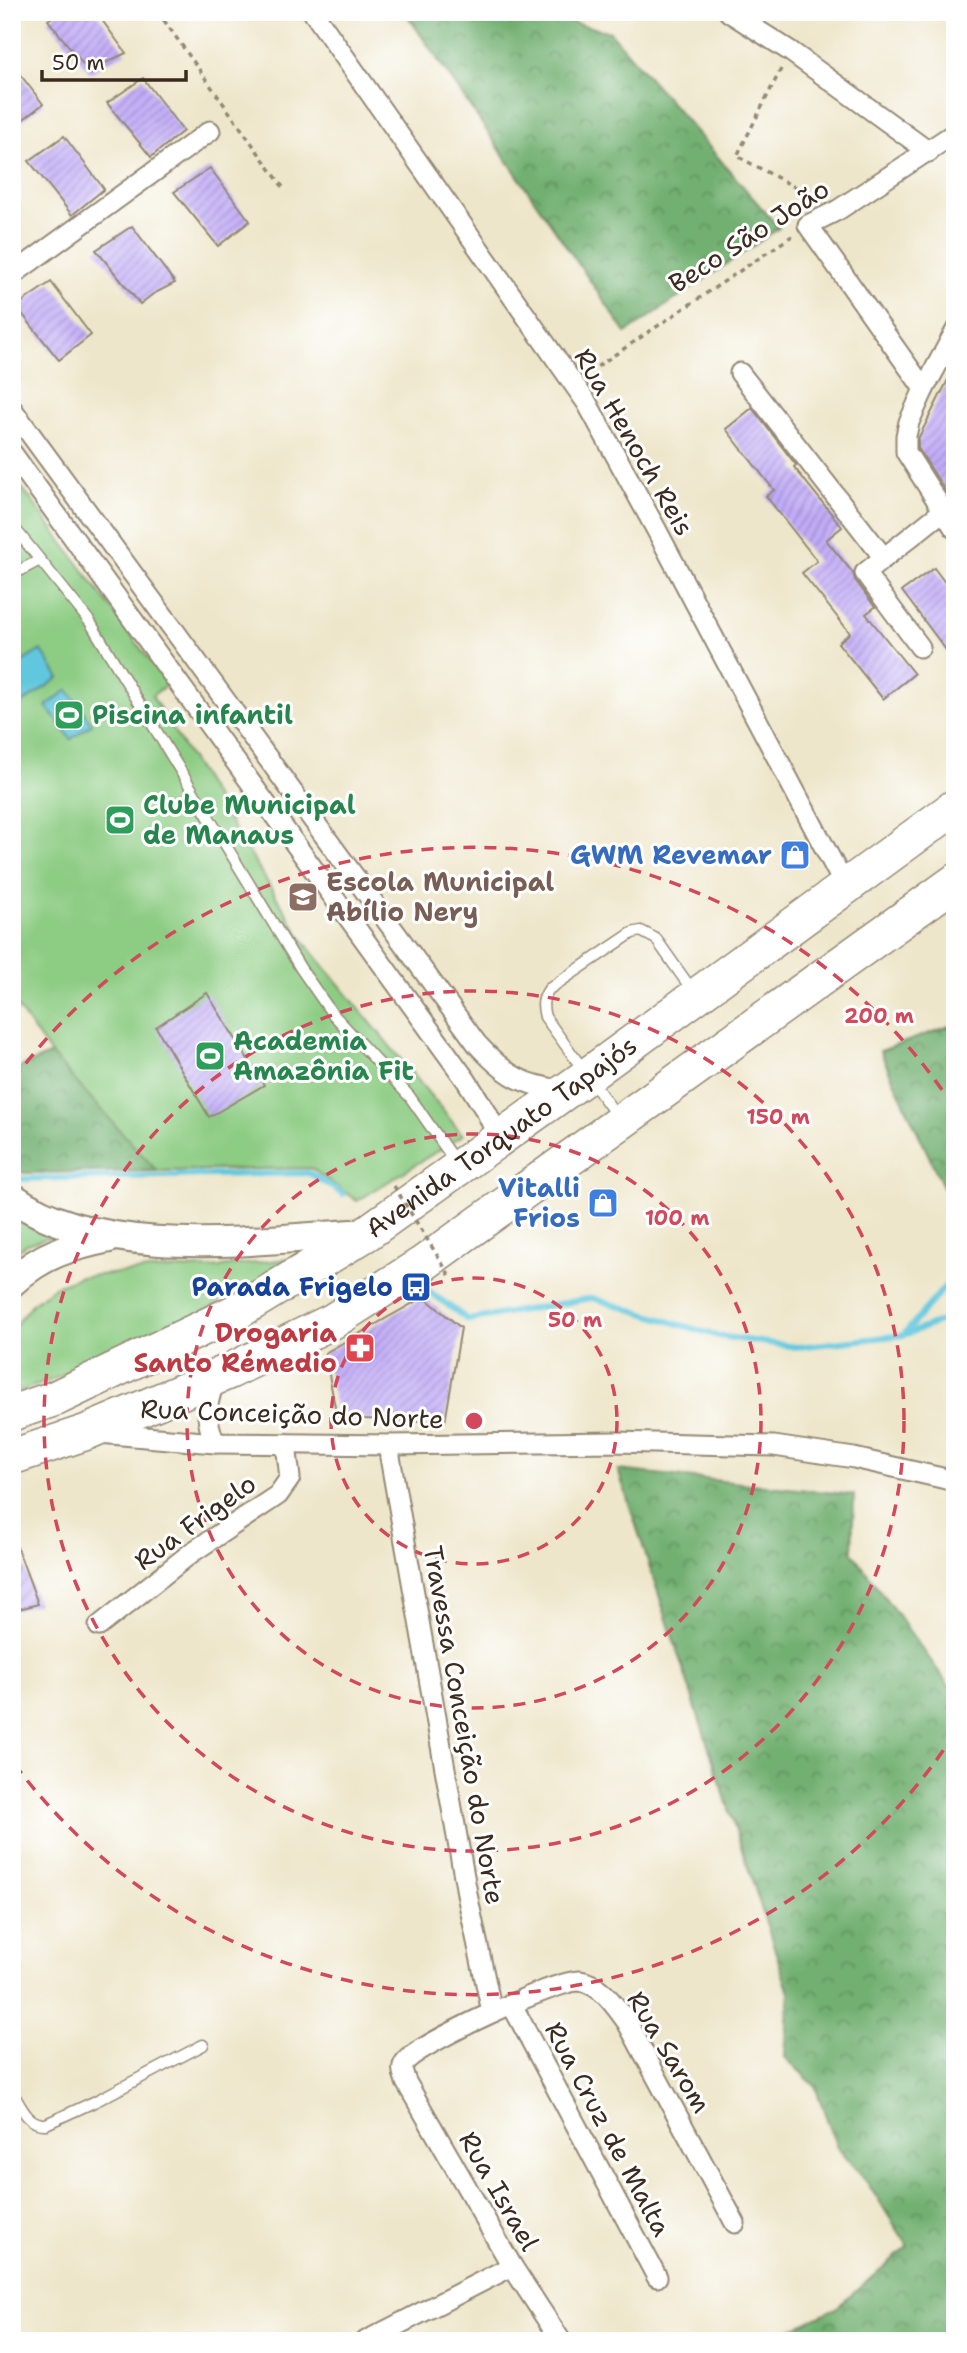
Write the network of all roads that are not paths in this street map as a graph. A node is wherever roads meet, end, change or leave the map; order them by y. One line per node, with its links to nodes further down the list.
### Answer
1 (313, 12): 25 (street, Rua Henoch Reis)
2 (729, 12): 5 (street)
3 (210, 131): 6 (street)
4 (955, 133): 5 (street, Beco São João)
5 (929, 152): 9 (street, Beco São João)
6 (12, 275)
7 (955, 332): 9 (street)
8 (740, 373): 15 (street)
9 (924, 389): 12 (street)
10 (12, 409): 17 (street)
11 (12, 453): 19 (street)
12 (943, 511): 14 (street); 15 (street)
13 (12, 525): 16 (lane)
14 (955, 529)
15 (884, 558): 20 (street)
16 (40, 560): 18 (lane); 32 (lane)
17 (130, 570): 19 (street); 21 (street)
18 (12, 571)
19 (109, 586): 22 (street)
20 (920, 647)
21 (268, 758): 22 (street); 26 (street)
22 (246, 775): 27 (street)
23 (955, 807): 25 (highway, Avenida Torquato Tapajós)
24 (955, 882): 30 (highway)
25 (846, 888): 28 (highway, Avenida Torquato Tapajós)
26 (402, 942): 27 (street); 29 (street)
27 (379, 960): 31 (street)
28 (697, 996): 29 (highway, Avenida Torquato Tapajós); 29 (lane)
29 (577, 1084): 30 (lane); 31 (highway, Avenida Torquato Tapajós)
30 (621, 1121): 37 (highway)
31 (499, 1139): 32 (highway, Avenida Torquato Tapajós)
32 (459, 1166): 34 (highway, Avenida Torquato Tapajós)
33 (16, 1200): 35 (street)
34 (367, 1233): 35 (street); 38 (highway, Avenida Torquato Tapajós)
35 (112, 1237): 36 (street)
36 (12, 1282)
37 (218, 1376): 39 (highway); 40 (street)
38 (12, 1413)
39 (87, 1432): 40 (street, Rua Conceição do Norte); 43 (highway)
40 (215, 1443): 41 (street, Rua Conceição do Norte)
41 (286, 1444): 42 (street, Rua Conceição do Norte); 45 (street, Rua Frigelo)
42 (390, 1445): 44 (street, Rua Conceição do Norte); 47 (street, Travessa Conceição do Norte)
43 (12, 1457)
44 (955, 1480)
45 (99, 1626)
46 (512, 2005): 47 (street, Rua Sarom); 51 (street, Rua Sarom); 53 (street, Rua Cruz de Malta)
47 (492, 2012): 49 (street, Rua Sarom)
48 (203, 2045): 50 (lane)
49 (404, 2064): 52 (street, Rua Israel)
50 (12, 2092)
51 (735, 2223)
52 (512, 2266): 54 (street); 55 (street, Rua Israel)
53 (657, 2277)
54 (366, 2341)
55 (561, 2341)

